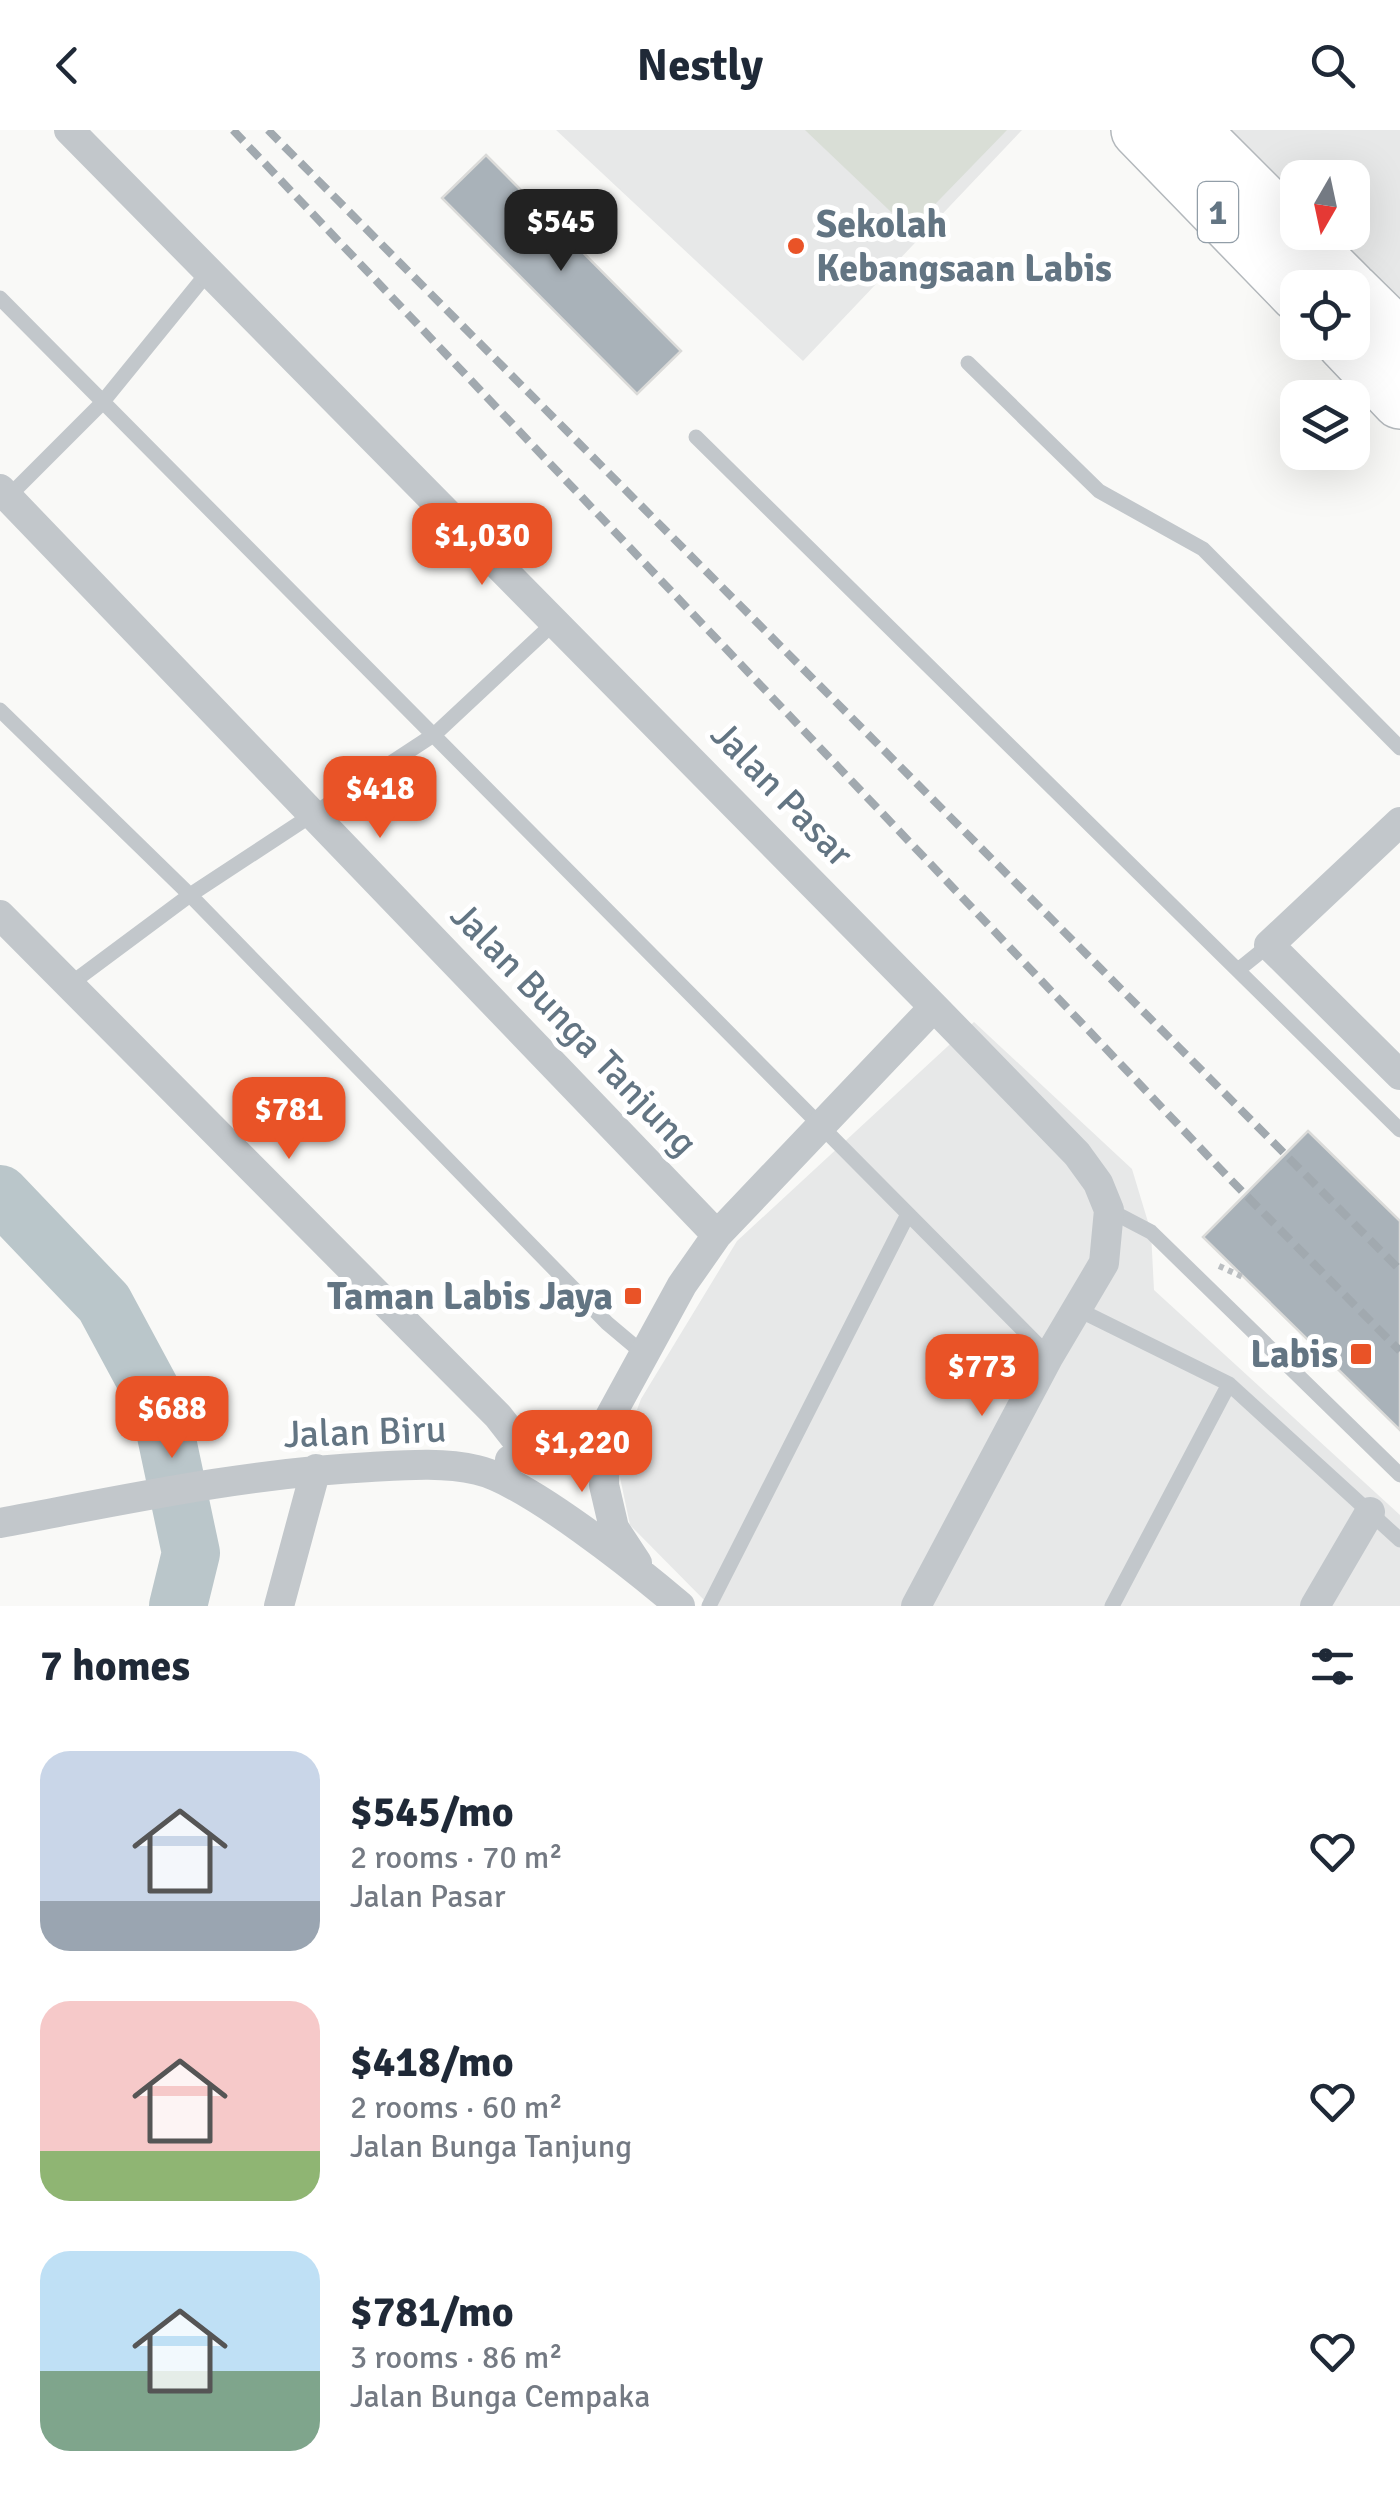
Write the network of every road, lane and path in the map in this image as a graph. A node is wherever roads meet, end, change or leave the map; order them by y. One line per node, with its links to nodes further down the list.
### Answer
1 (69, 130): 4 (street, Jalan Pasar)
2 (1139, 130): 6 (highway, 1)
3 (1191, 130): 5 (highway, 1)
4 (209, 270): 13 (lane); 16 (street, Jalan Pasar)
5 (1332, 270)
6 (1280, 275)
7 (0, 298): 13 (lane)
8 (1370, 308): 9 (highway, 1)
9 (1400, 338)
10 (1361, 360): 12 (highway)
11 (968, 363): 19 (lane)
12 (1400, 400)
13 (101, 404): 15 (lane); 18 (lane)
14 (696, 438): 25 (lane)
15 (4, 493): 20 (street, Jalan Bunga Tanjung)
16 (556, 621): 18 (lane); 27 (street, Jalan Pasar)
17 (0, 710): 22 (lane)
18 (436, 734): 20 (lane); 29 (lane)
19 (1400, 748)
20 (311, 812): 22 (lane); 33 (street, Jalan Bunga Tanjung)
21 (1400, 822): 24 (street)
22 (190, 894): 26 (lane); 35 (lane)
23 (0, 915): 26 (street)
24 (1269, 944): 25 (lane); 28 (street)
25 (1238, 970): 30 (lane)
26 (69, 985): 39 (street)
27 (934, 1006): 29 (street); 31 (street, Jalan Pasar)
28 (1400, 1075)
29 (818, 1127): 32 (lane); 33 (street)
30 (1400, 1130)
31 (1109, 1210): 34 (street); 42 (lane)
32 (907, 1216): 36 (lane); 49 (lane)
33 (716, 1235): 35 (street)
34 (1077, 1308): 36 (street); 37 (lane)
35 (644, 1355): 38 (street)
36 (1049, 1356): 50 (street)
37 (1229, 1384): 43 (lane); 51 (lane)
38 (606, 1424): 39 (street); 46 (street)
39 (527, 1453): 41 (street)
40 (316, 1470): 41 (street, Jalan Biru); 44 (street, Jalan Biru); 47 (street)
41 (481, 1470): 46 (street)
42 (1400, 1475)
43 (1370, 1512): 45 (lane); 52 (street)
44 (0, 1523)
45 (1400, 1540)
46 (646, 1577): 48 (street)
47 (280, 1606)
48 (680, 1606)
49 (709, 1606)
50 (916, 1606)
51 (1112, 1606)
52 (1316, 1606)

